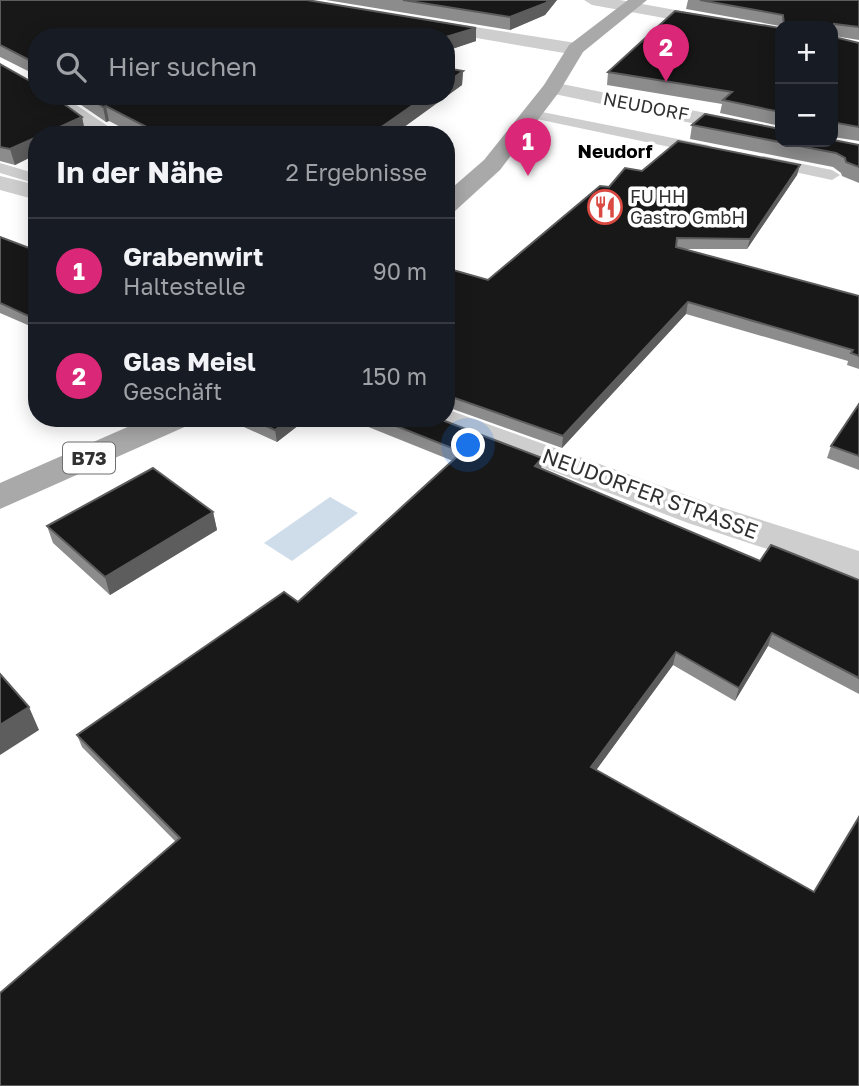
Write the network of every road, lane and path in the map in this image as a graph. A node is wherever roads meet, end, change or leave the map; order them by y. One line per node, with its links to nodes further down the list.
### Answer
1 (592, 0): 2 (street)
2 (633, 3): 6 (street); 7 (main road)
3 (400, 20): 4 (street)
4 (449, 28)
5 (455, 29): 7 (street)
6 (775, 33)
7 (576, 49): 8 (main road)
8 (552, 88): 10 (main road); 12 (street, NEUDORF)
9 (63, 105): 11 (street)
10 (532, 114): 13 (lane); 20 (main road)
11 (96, 126)
12 (775, 134)
13 (724, 153)
14 (751, 159): 16 (lane)
15 (0, 169): 17 (lane)
16 (832, 175)
17 (28, 177)
18 (0, 183): 19 (street)
19 (28, 191)
20 (455, 198)
21 (455, 422): 24 (street, NEUDORFER STRASSE)
22 (157, 427): 23 (main road, B73)
23 (0, 497)
24 (859, 565)

